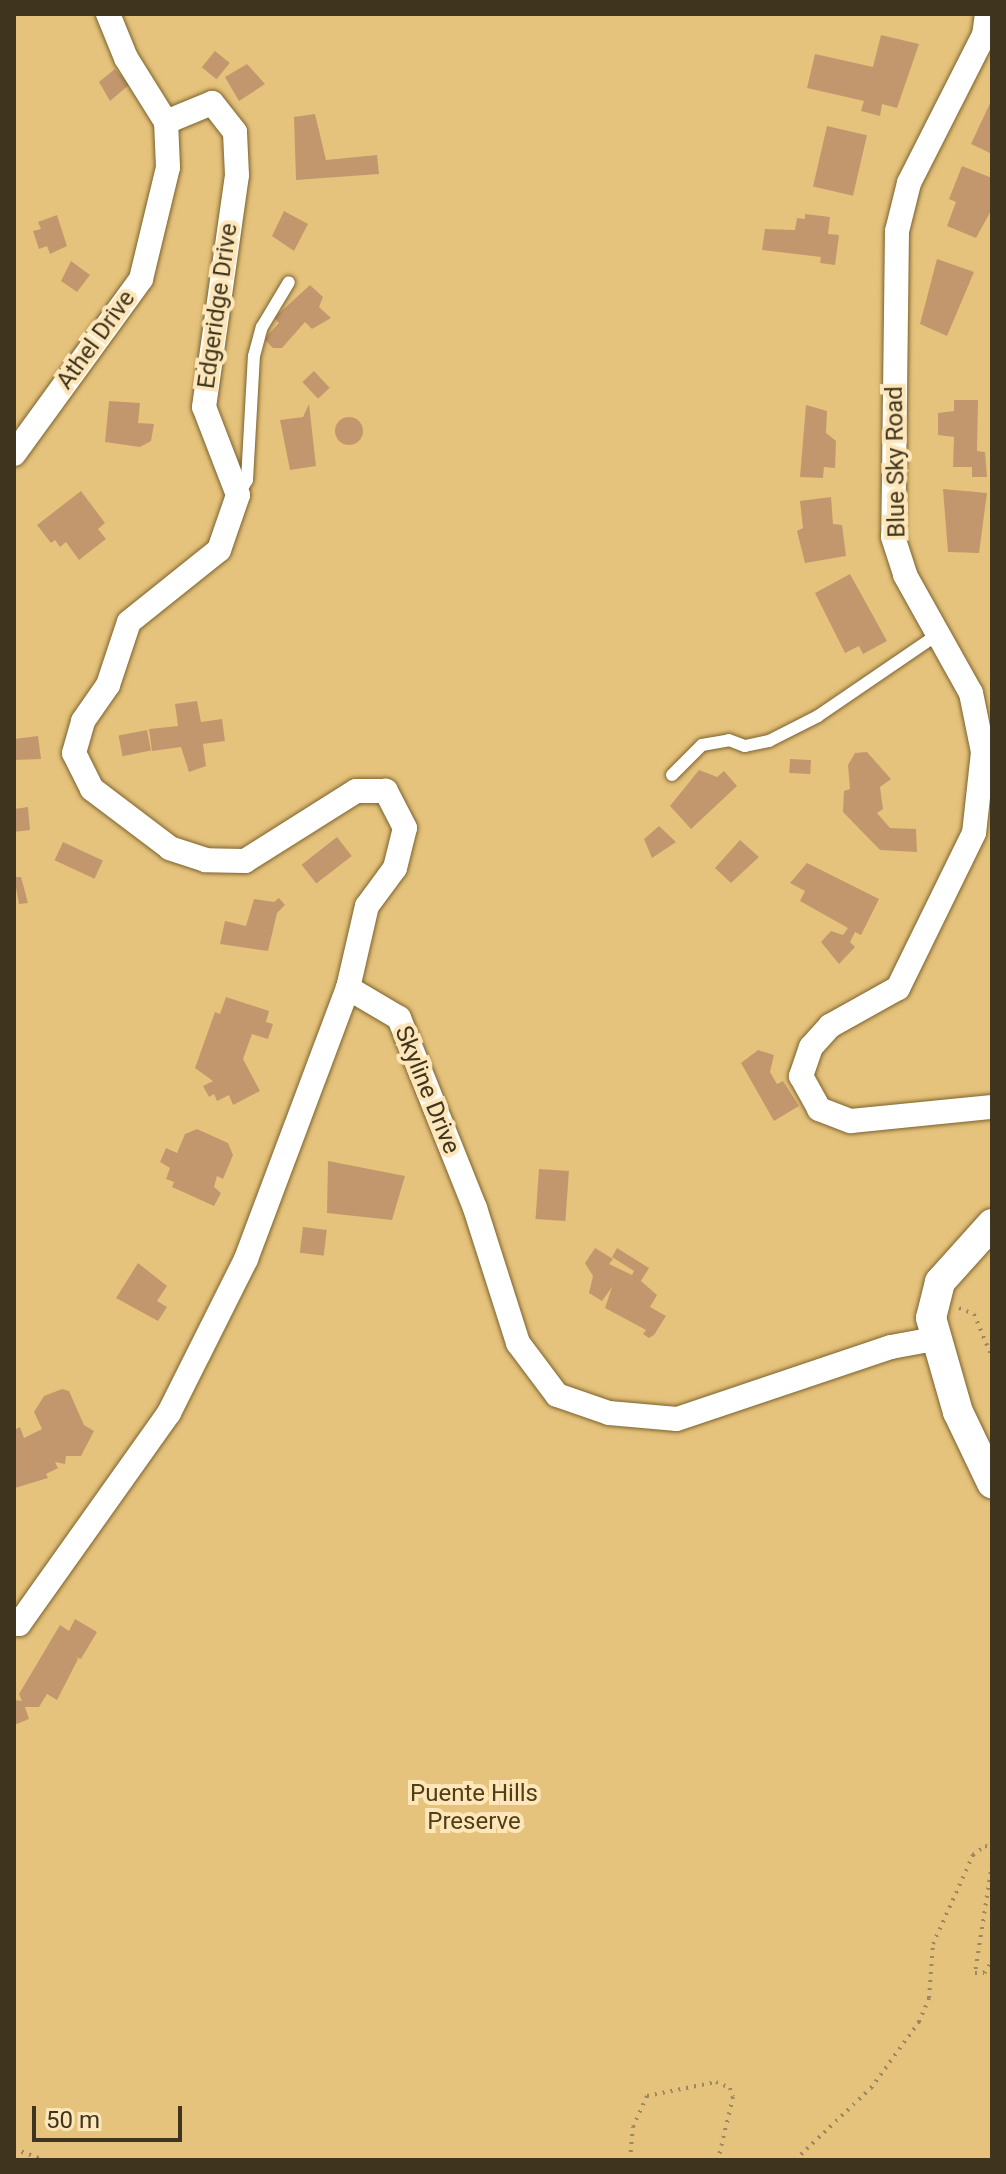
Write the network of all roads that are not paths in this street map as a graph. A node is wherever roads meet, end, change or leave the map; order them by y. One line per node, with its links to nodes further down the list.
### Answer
1 (108, 14): 3 (street)
2 (987, 14): 7 (street, Blue Sky Road)
3 (166, 122): 5 (street, Athel Drive); 6 (street, Edgeridge Drive)
4 (289, 282): 6 (lane)
5 (14, 454)
6 (238, 495): 9 (street)
7 (938, 634): 8 (lane); 10 (street, Blue Sky Road)
8 (672, 775)
9 (348, 988): 12 (street, Skyline Drive); 14 (street)
10 (992, 1107)
11 (992, 1224): 12 (street)
12 (934, 1339): 13 (street)
13 (992, 1483)
14 (16, 1626)

